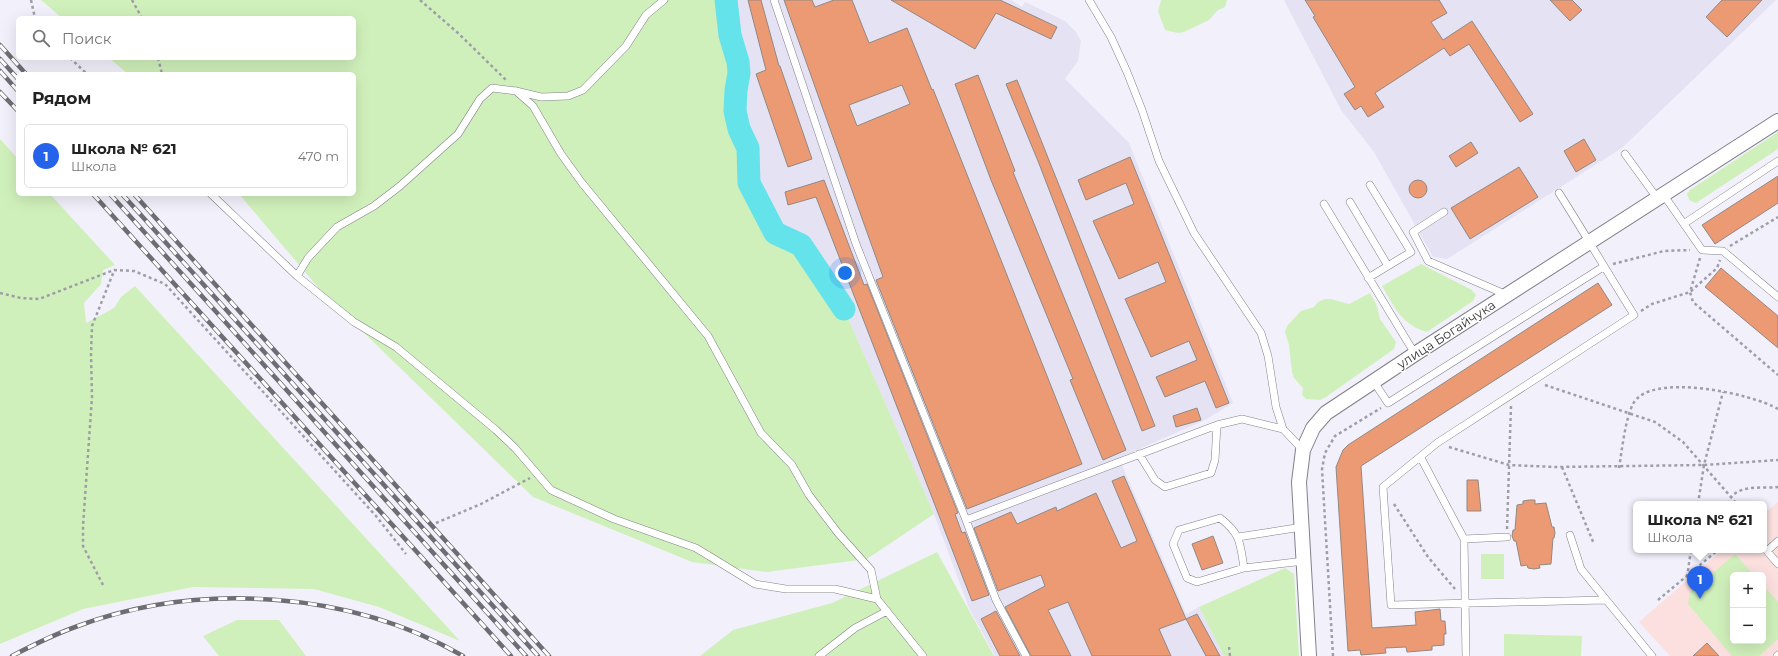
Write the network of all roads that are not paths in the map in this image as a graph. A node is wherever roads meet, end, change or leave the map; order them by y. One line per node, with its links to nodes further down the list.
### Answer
1 (664, 0): 4 (lane)
2 (774, 0): 30 (lane)
3 (1089, 0): 26 (lane)
4 (516, 91): 19 (lane); 40 (lane)
5 (1778, 121): 11 (street, улица Богайчука)
6 (1625, 154): 11 (lane)
7 (1778, 161): 15 (lane)
8 (1370, 185): 17 (lane)
9 (1559, 193): 16 (lane)
10 (213, 196): 19 (lane)
11 (1660, 196): 15 (lane); 16 (street, улица Богайчука)
12 (1350, 202): 17 (lane)
13 (1324, 204): 20 (lane)
14 (1444, 212): 21 (lane)
15 (1685, 223): 22 (lane)
16 (1591, 242): 18 (lane); 21 (street, улица Богайчука)
17 (1388, 266): 20 (lane)
18 (1603, 267): 24 (lane); 29 (lane)
19 (297, 276): 40 (lane)
20 (1368, 278): 23 (lane)
21 (1507, 295): 23 (street, улица Богайчука)
22 (1778, 297)
23 (1414, 354): 24 (street, улица Богайчука)
24 (1374, 382): 27 (street, улица Богайчука)
25 (1216, 425): 26 (lane); 28 (lane); 28 (lane)
26 (1283, 429): 27 (lane)
27 (1303, 450): 31 (street, улица Богайчука)
28 (1139, 454): 30 (lane)
29 (1421, 458): 35 (lane); 42 (lane)
30 (966, 520): 46 (lane)
31 (1302, 527): 33 (lane); 37 (street, улица Богайчука)
32 (1570, 535): 41 (lane)
33 (1238, 537): 39 (lane); 39 (lane)
34 (1506, 537): 35 (lane)
35 (1464, 539): 42 (lane)
36 (1778, 541): 38 (lane)
37 (1304, 561): 39 (lane); 47 (street, улица Богайчука)
38 (1778, 564)
39 (1244, 568)
40 (877, 599): 43 (lane)
41 (1605, 600): 42 (lane); 49 (lane)
42 (1466, 602): 48 (lane)
43 (887, 611): 44 (lane); 45 (lane)
44 (818, 656)
45 (923, 656)
46 (1026, 656)
47 (1309, 656)
48 (1466, 656)
49 (1652, 656)

